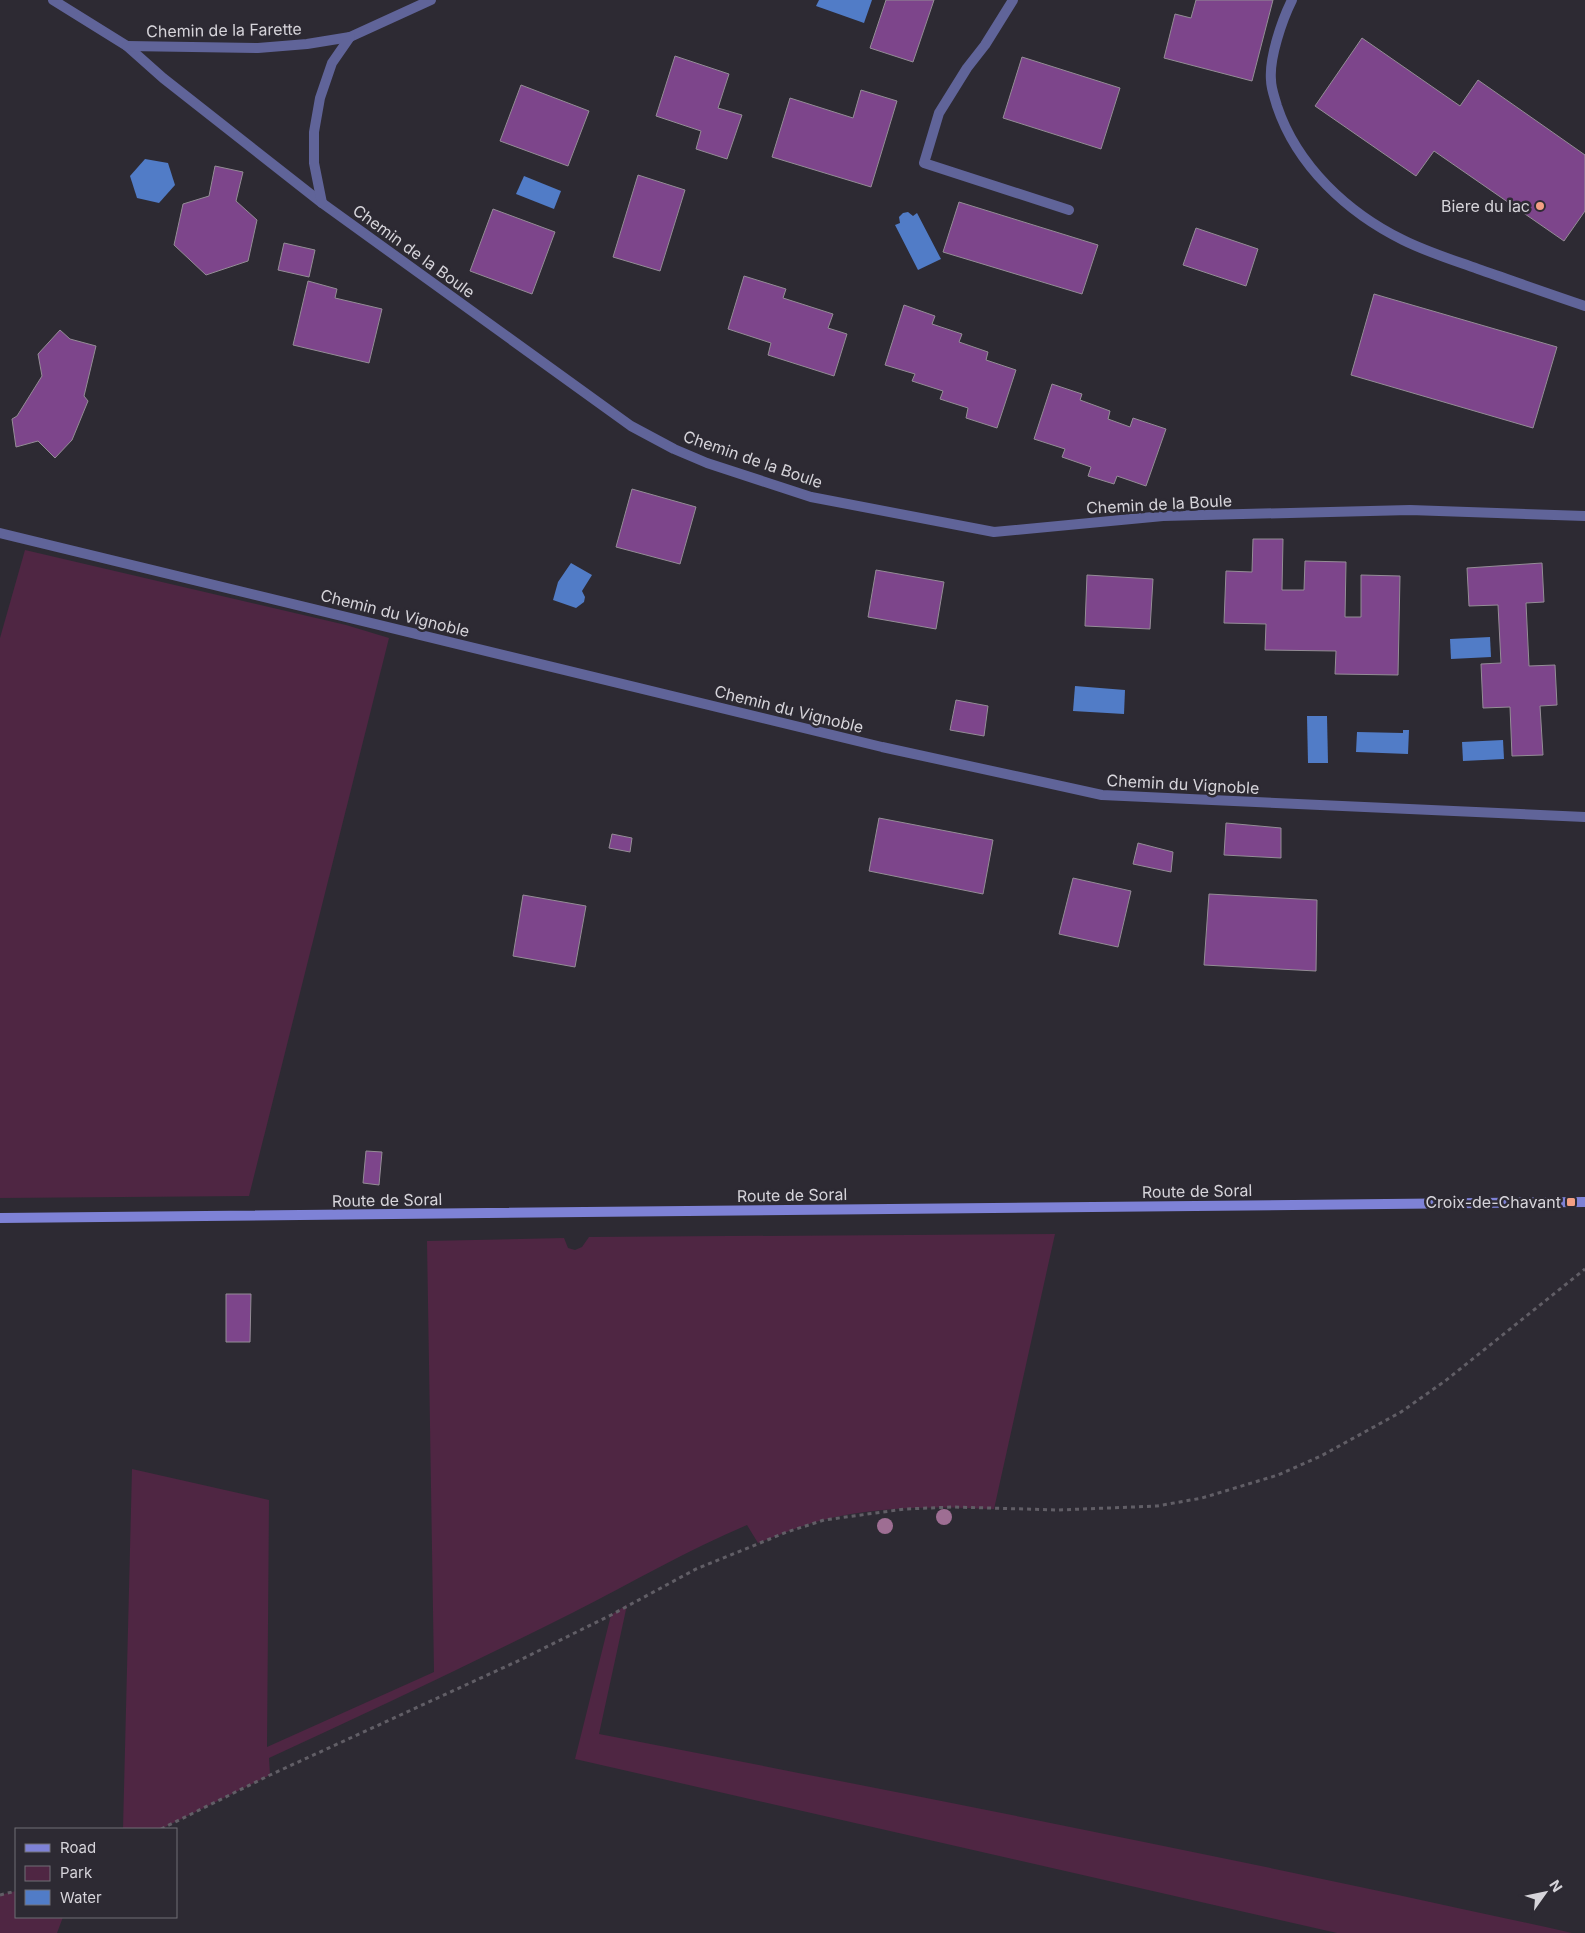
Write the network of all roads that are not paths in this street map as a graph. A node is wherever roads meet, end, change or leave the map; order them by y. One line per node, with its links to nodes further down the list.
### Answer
1 (53, 0): 6 (street, Chemin de la Boule)
2 (431, 0): 5 (street, Chemin de la Farette)
3 (1013, 0): 8 (street)
4 (1292, 0): 9 (street)
5 (350, 38): 6 (street, Chemin de la Farette); 7 (street, Chemin de la Farette)
6 (127, 46): 7 (street, Chemin de la Boule)
7 (322, 203): 10 (street, Chemin de la Boule)
8 (1070, 210)
9 (1585, 306)
10 (1585, 516)
11 (0, 533): 12 (street, Chemin du Vignoble)
12 (1585, 817)
13 (1585, 1202): 14 (street, Route de Soral)
14 (0, 1218)

